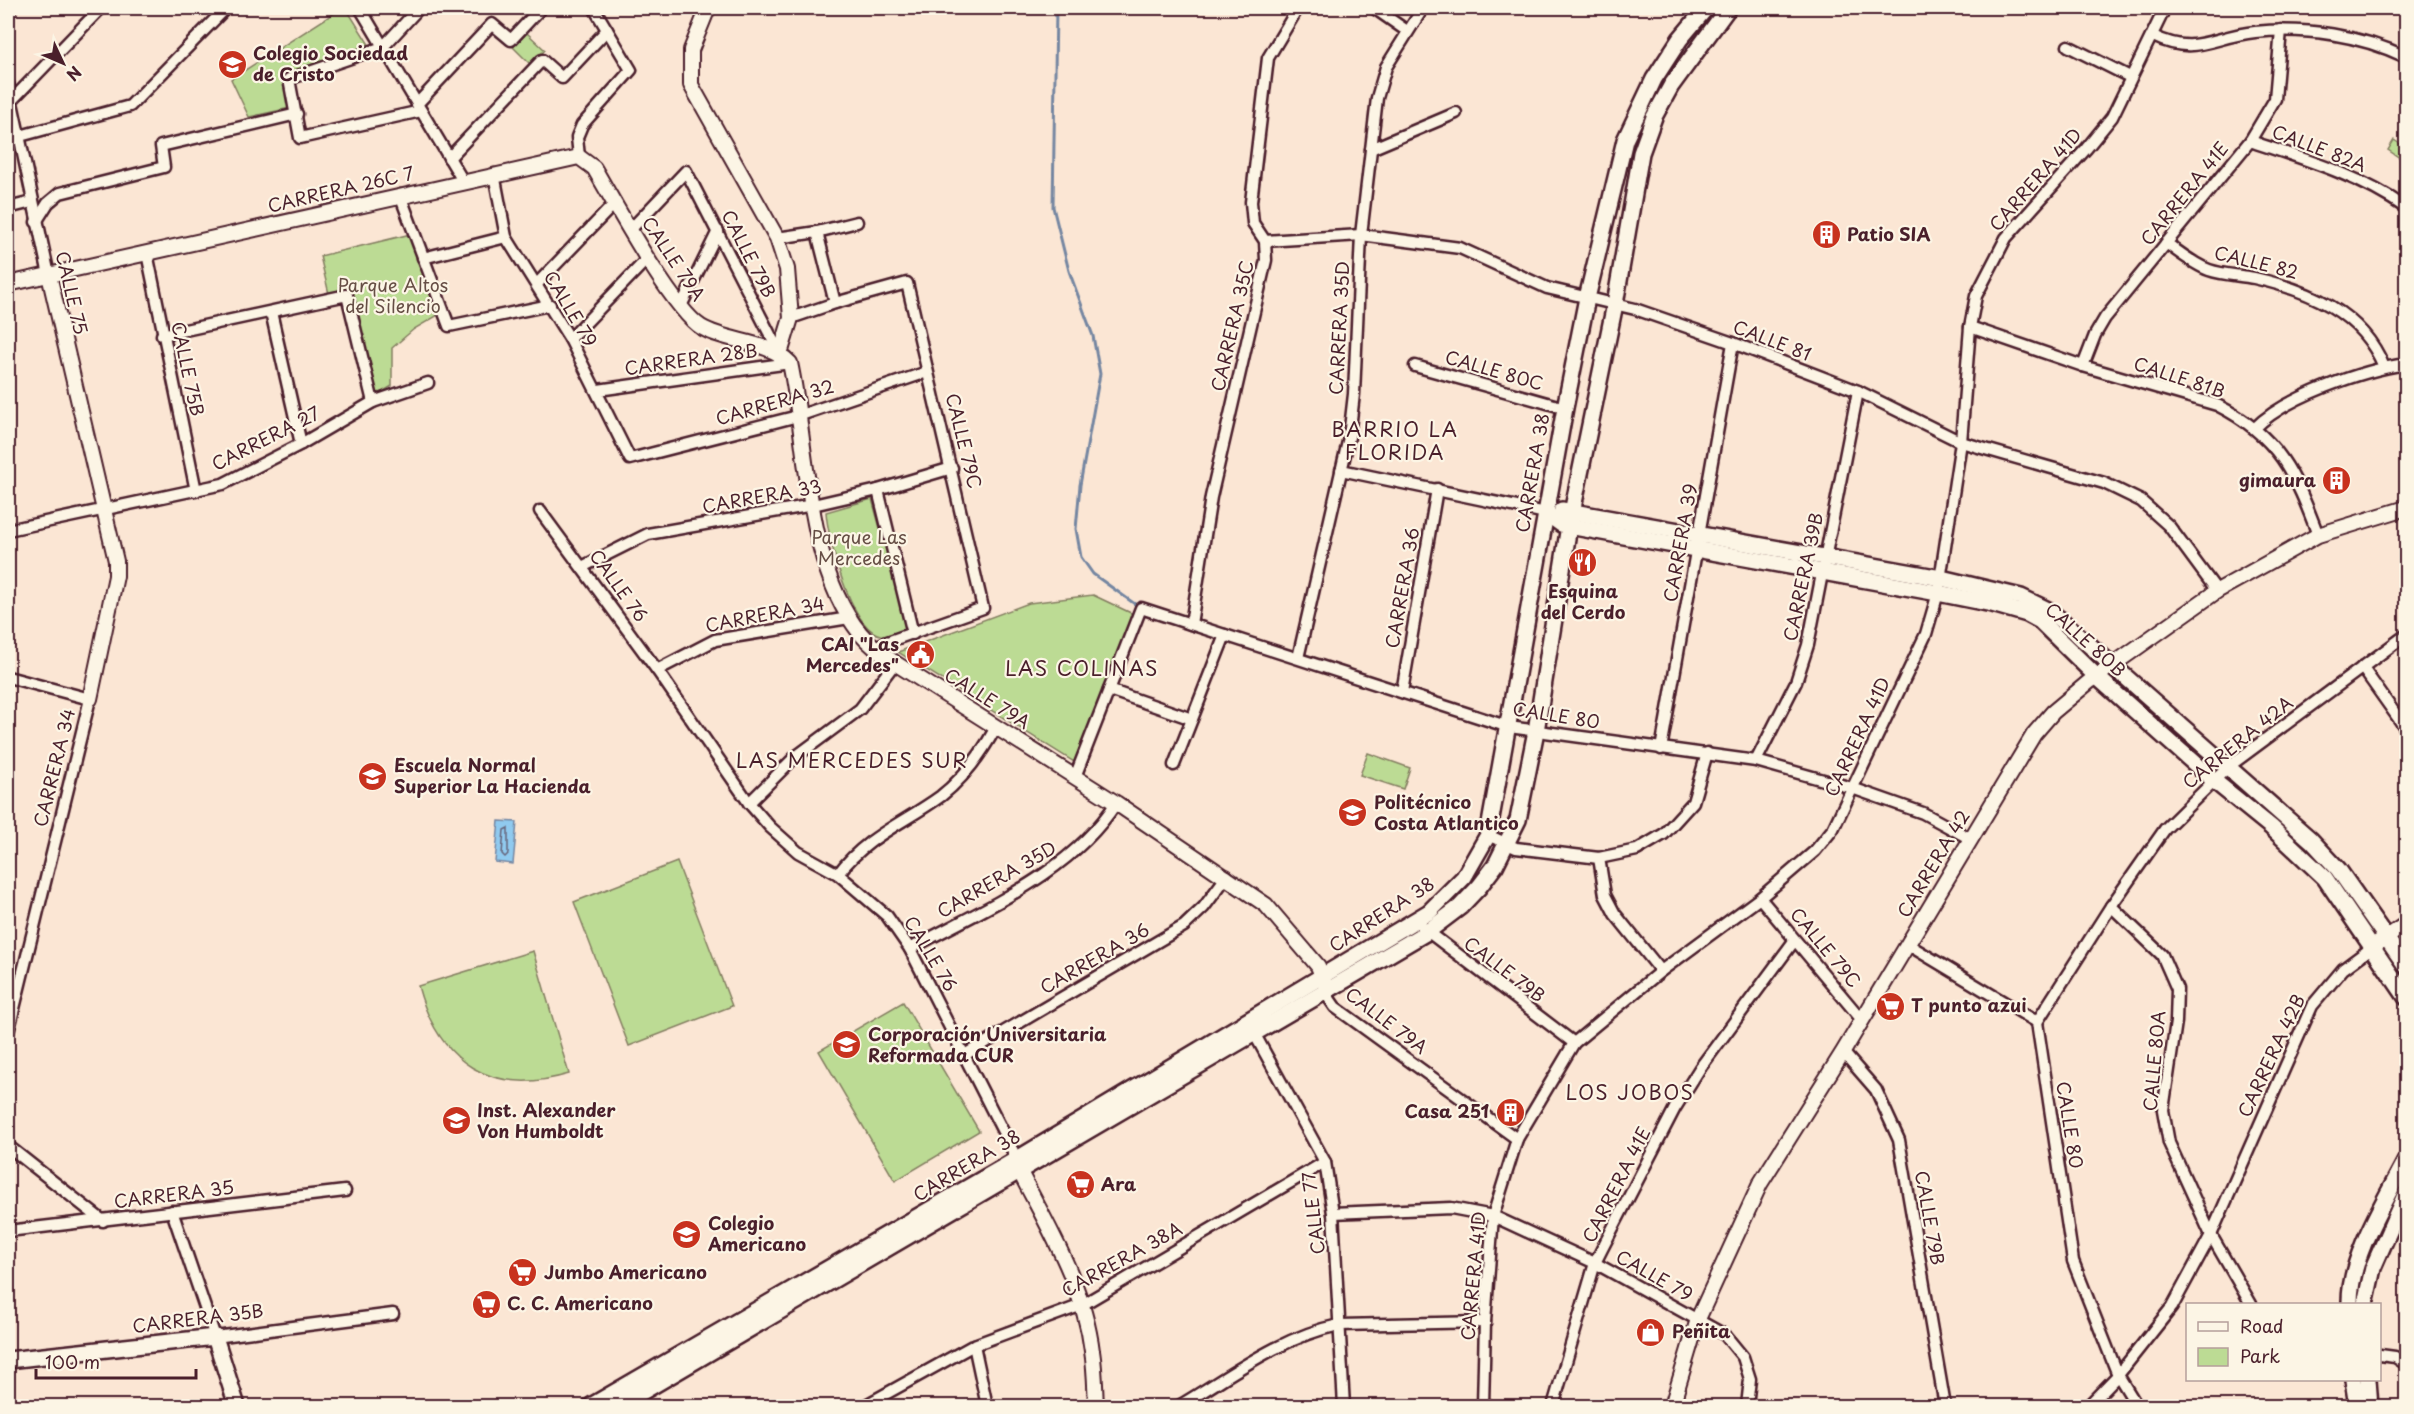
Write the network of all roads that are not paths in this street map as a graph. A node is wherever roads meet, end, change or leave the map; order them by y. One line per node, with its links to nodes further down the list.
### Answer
1 (11, 8): 15 (street)
2 (101, 8): 25 (street)
3 (226, 8): 29 (street)
4 (360, 8): 21 (street)
5 (419, 8): 21 (street)
6 (542, 8): 26 (street)
7 (594, 8): 16 (street)
8 (708, 8): 48 (street)
9 (1298, 8): 49 (street, CARRERA 35C)
10 (1374, 8): 18 (street)
11 (1423, 8): 18 (street, CARRERA 35D)
12 (1706, 8): 57 (main road, CARRERA 38)
13 (1728, 8): 59 (main road, CARRERA 38)
14 (2165, 8): 19 (street, CARRERA 41D)
15 (8, 12)
16 (607, 30): 32 (street); 33 (street)
17 (2281, 30): 19 (street); 22 (street); 30 (street, CARRERA 41E)
18 (1407, 31): 31 (street, CARRERA 35D)
19 (2153, 36): 23 (street, CARRERA 41D)
20 (2068, 46): 23 (street)
21 (383, 47): 26 (street); 28 (street)
22 (2406, 57)
23 (2130, 77): 64 (street, CARRERA 41D)
24 (8, 84): 25 (street, CALLE 75)
25 (12, 100): 29 (street, CALLE 75)
26 (419, 107): 28 (street); 33 (street)
27 (1456, 112): 31 (street)
28 (297, 114): 41 (street)
29 (20, 136): 37 (street, CALLE 75)
30 (2250, 141): 40 (street, CALLE 82A); 50 (street, CARRERA 41E)
31 (1371, 149): 46 (street, CARRERA 35D)
32 (579, 157): 34 (street, CARRERA 26C 7); 38 (street, CALLE 79A)
33 (449, 158): 35 (street)
34 (494, 174): 35 (street, CARRERA 26C 7); 47 (street, CALLE 79)
35 (463, 182): 36 (street, CARRERA 26C 7)
36 (400, 195): 51 (street, CARRERA 26C 7); 52 (street)
37 (32, 202): 39 (street); 41 (street, CALLE 75)
38 (615, 202): 43 (street, CALLE 79A); 56 (street)
39 (8, 208)
40 (2406, 208)
41 (36, 222): 54 (street, CALLE 75)
42 (857, 222): 45 (street)
43 (631, 229): 44 (street, CALLE 79B); 53 (street, CALLE 79A)
44 (718, 231): 61 (street); 68 (street, CALLE 79B)
45 (817, 232): 48 (street); 58 (street)
46 (1361, 235): 49 (street, CALLE 81); 57 (street, CALLE 81); 85 (street, CARRERA 35D)
47 (506, 237): 52 (street); 56 (street, CALLE 79)
48 (777, 238): 63 (street)
49 (1265, 241): 104 (street, CARRERA 35C)
50 (2166, 243): 71 (street, CARRERA 41E); 72 (street, CALLE 82)
51 (147, 253): 54 (street, CARRERA 26C 7); 65 (street, CALLE 75B)
52 (423, 258): 60 (street)
53 (648, 258): 61 (street, CALLE 79A); 66 (street)
54 (49, 275): 55 (street, CARRERA 26C 7); 91 (street, CALLE 75)
55 (8, 284)
56 (537, 284): 60 (street, CALLE 79)
57 (1587, 298): 59 (street, CALLE 81); 78 (main road, CARRERA 38)
58 (835, 303): 63 (street); 73 (street, CALLE 79C)
59 (1615, 304): 67 (street, CALLE 81); 94 (main road, CARRERA 38)
60 (550, 305): 66 (street, CALLE 79)
61 (681, 306): 68 (street, CALLE 79A)
62 (271, 312): 65 (street); 77 (street); 82 (street)
63 (791, 318): 68 (street)
64 (1970, 327): 71 (street, CALLE 81B); 81 (street, CARRERA 41D)
65 (162, 335): 88 (street, CALLE 75B)
66 (570, 339): 75 (street, CALLE 79)
67 (1733, 343): 76 (street, CALLE 81); 97 (street, CARRERA 39)
68 (785, 358): 75 (street, CARRERA 28B); 79 (street, CALLE 79A)
69 (2406, 364): 72 (street)
70 (1415, 366): 78 (street, CALLE 80C)
71 (2083, 366): 80 (street, CALLE 81B)
72 (2384, 367): 80 (street)
73 (927, 372): 79 (street, CARRERA 32); 84 (street, CALLE 79C)
74 (428, 382): 77 (street, CARRERA 27)
75 (598, 390): 83 (street, CALLE 79)
76 (1858, 391): 81 (street, CALLE 81); 98 (street, CARRERA 39B)
77 (373, 402): 82 (street, CARRERA 27)
78 (1565, 408): 93 (main road, CARRERA 38)
79 (798, 416): 83 (street, CARRERA 32); 89 (street, CALLE 79A)
80 (2255, 428): 96 (street, CALLE 81B)
81 (1961, 442): 101 (street, CARRERA 41D); 102 (street, CALLE 81)
82 (301, 444): 88 (street, CARRERA 27)
83 (630, 459)
84 (952, 468): 87 (street, CARRERA 33); 105 (street, CALLE 79C)
85 (1341, 470): 86 (street, CALLE 80B); 109 (street, CARRERA 35D)
86 (1437, 489): 93 (street, CALLE 80B); 117 (street, CARRERA 36)
87 (878, 490): 89 (street, CARRERA 33); 105 (street)
88 (196, 491): 91 (street, CARRERA 27)
89 (813, 505): 99 (street, CARRERA 33); 103 (street, CALLE 79A)
90 (2406, 508): 96 (street, CARRERA 42)
91 (102, 510): 95 (street, CARRERA 27); 118 (street, CARRERA 34)
92 (540, 511): 99 (street, CALLE 76)
93 (1546, 513): 94 (main road, CALLE 80B); 121 (main road, CARRERA 38)
94 (1570, 519): 97 (main road, CALLE 80B); 123 (main road, CARRERA 38)
95 (8, 530)
96 (2318, 535): 102 (street, CARRERA 42)
97 (1698, 543): 98 (main road, CALLE 80B); 100 (main road, CALLE 80B); 124 (street, CARRERA 39)
98 (1827, 556): 100 (street, CARRERA 39B); 101 (main road, CALLE 80B)
99 (582, 567): 113 (street, CALLE 76)
100 (1823, 573): 101 (main road, CALLE 80B); 126 (street, CARRERA 39B)
101 (1940, 585): 111 (main road, CALLE 80B); 114 (main road, CALLE 80B); 131 (street, CARRERA 41D)
102 (2217, 591): 111 (street, CARRERA 42)
103 (849, 618): 108 (street, CALLE 79A); 113 (street, CARRERA 34)
104 (1191, 624): 106 (street, CALLE 80); 116 (street, CALLE 80)
105 (913, 634): 108 (street)
106 (1225, 635): 109 (street, CALLE 80); 119 (street)
107 (2406, 635): 112 (street, CARRERA 42A)
108 (873, 647): 110 (street, CALLE 79A)
109 (1298, 658): 117 (street, CALLE 80)
110 (895, 663): 120 (street, CALLE 79A); 132 (street)
111 (2110, 665): 114 (street, CARRERA 42); 128 (main road, CALLE 80B)
112 (2362, 667): 122 (street); 128 (street, CARRERA 42A)
113 (657, 670): 132 (street, CALLE 76)
114 (2096, 676): 130 (main road, CALLE 80B); 135 (street, CARRERA 42)
115 (8, 677): 118 (street)
116 (1109, 690): 119 (street); 129 (street)
117 (1402, 692): 121 (street, CALLE 80)
118 (90, 699): 157 (street, CARRERA 34)
119 (1192, 719): 127 (street)
120 (996, 727): 129 (street, CALLE 79A); 138 (street)
121 (1509, 727): 123 (street, CALLE 80); 134 (main road, CARRERA 38)
122 (2406, 729)
123 (1536, 731): 124 (street, CALLE 80); 136 (main road, CARRERA 38)
124 (1661, 749): 125 (street, CALLE 80)
125 (1707, 753): 126 (street, CALLE 80); 137 (street)
126 (1756, 761): 131 (street, CALLE 80)
127 (1174, 765)
128 (2228, 768): 130 (street, CARRERA 42A); 145 (main road, CALLE 80B)
129 (1075, 777): 133 (street, CALLE 79A)
130 (2213, 780): 141 (street, CARRERA 42A); 148 (main road, CALLE 80B)
131 (1852, 788): 135 (street, CALLE 80); 140 (street, CARRERA 41D)
132 (749, 803): 138 (street, CALLE 76)
133 (1116, 803): 139 (street, CALLE 79A); 149 (street, CARRERA 35D)
134 (1488, 835): 136 (street); 142 (main road, CARRERA 38)
135 (1969, 838): 147 (street, CARRERA 42)
136 (1507, 844): 137 (street); 144 (main road, CARRERA 38)
137 (1599, 858): 151 (street)
138 (838, 874): 149 (street, CALLE 76)
139 (1227, 876): 152 (street, CALLE 79A); 160 (street, CARRERA 36)
140 (1760, 898): 146 (street, CALLE 79C); 151 (street, CARRERA 41D)
141 (2111, 906): 155 (street, CARRERA 42A); 173 (street, CALLE 80A)
142 (1415, 921): 144 (street, CALLE 79B); 152 (main road, CARRERA 38)
143 (2406, 924): 145 (street, CARRERA 42B)
144 (1427, 932): 152 (main road, CARRERA 38); 158 (street, CALLE 79B)
145 (2388, 937): 148 (street, CARRERA 42B); 150 (main road, CALLE 80B)
146 (1794, 941): 154 (street, CALLE 79C); 174 (street, CARRERA 41E)
147 (1907, 944): 154 (street, CARRERA 42); 155 (street)
148 (2374, 946): 153 (main road, CALLE 80B); 173 (street, CARRERA 42B)
149 (910, 949): 160 (street, CALLE 76)
150 (2406, 966)
151 (1661, 971): 158 (street, CARRERA 41D)
152 (1324, 983): 156 (main road, CARRERA 38); 161 (street, CALLE 79A); 165 (main road, CARRERA 38)
153 (2406, 997)
154 (1862, 1020): 159 (street, CARRERA 42)
155 (2037, 1023): 188 (street, CALLE 80)
156 (1254, 1033): 164 (street, CALLE 77); 165 (main road, CARRERA 38)
157 (8, 1034)
158 (1574, 1043): 161 (street, CARRERA 41D)
159 (1843, 1052): 180 (street, CARRERA 42); 203 (street, CALLE 79B)
160 (966, 1054): 165 (street, CALLE 76)
161 (1517, 1139): 170 (street, CARRERA 41D)
162 (8, 1146): 171 (street)
163 (2406, 1160): 167 (main road)
164 (1325, 1162): 169 (street, CALLE 77); 178 (street, CARRERA 38A)
165 (1019, 1165): 178 (street, CALLE 76); 193 (main road, CARRERA 38); 194 (main road, CARRERA 38)
166 (345, 1191): 168 (street, CARRERA 35)
167 (2400, 1200): 176 (main road); 177 (main road)
168 (172, 1211): 171 (street, CARRERA 35); 183 (street)
169 (1334, 1213): 170 (street); 182 (street, CALLE 77)
170 (1493, 1216): 174 (street, CALLE 79); 181 (street, CARRERA 41D)
171 (103, 1221): 172 (street, CARRERA 35)
172 (8, 1231)
173 (2211, 1235): 175 (street, CALLE 80A); 188 (street)
174 (1595, 1263): 180 (street, CALLE 79); 200 (street, CARRERA 41E)
175 (2250, 1303)
176 (2350, 1303)
177 (2365, 1303)
178 (1082, 1305): 184 (street, CARRERA 38A); 196 (street, CALLE 76)
179 (393, 1314): 183 (street, CARRERA 35B)
180 (1698, 1319): 201 (street, CARRERA 42); 202 (street, CALLE 79)
181 (1485, 1322): 182 (street); 199 (street, CARRERA 41D)
182 (1340, 1325): 197 (street); 198 (street, CALLE 77)
183 (215, 1337): 186 (main road, CARRERA 35B); 192 (main road)
184 (974, 1345): 191 (street, CARRERA 38A); 195 (street)
185 (2381, 1355): 187 (street)
186 (8, 1360)
187 (2406, 1364)
188 (2118, 1375): 204 (street); 205 (street, CALLE 80)
189 (2354, 1381): 206 (main road)
190 (2368, 1381): 207 (main road)
191 (869, 1405)
192 (237, 1407)
193 (591, 1407)
194 (618, 1407)
195 (987, 1407)
196 (1096, 1407)
197 (1179, 1407)
198 (1344, 1407)
199 (1483, 1407)
200 (1553, 1407)
201 (1672, 1407)
202 (1748, 1407)
203 (1945, 1407)
204 (2088, 1407)
205 (2137, 1407)
206 (2356, 1407)
207 (2370, 1407)

